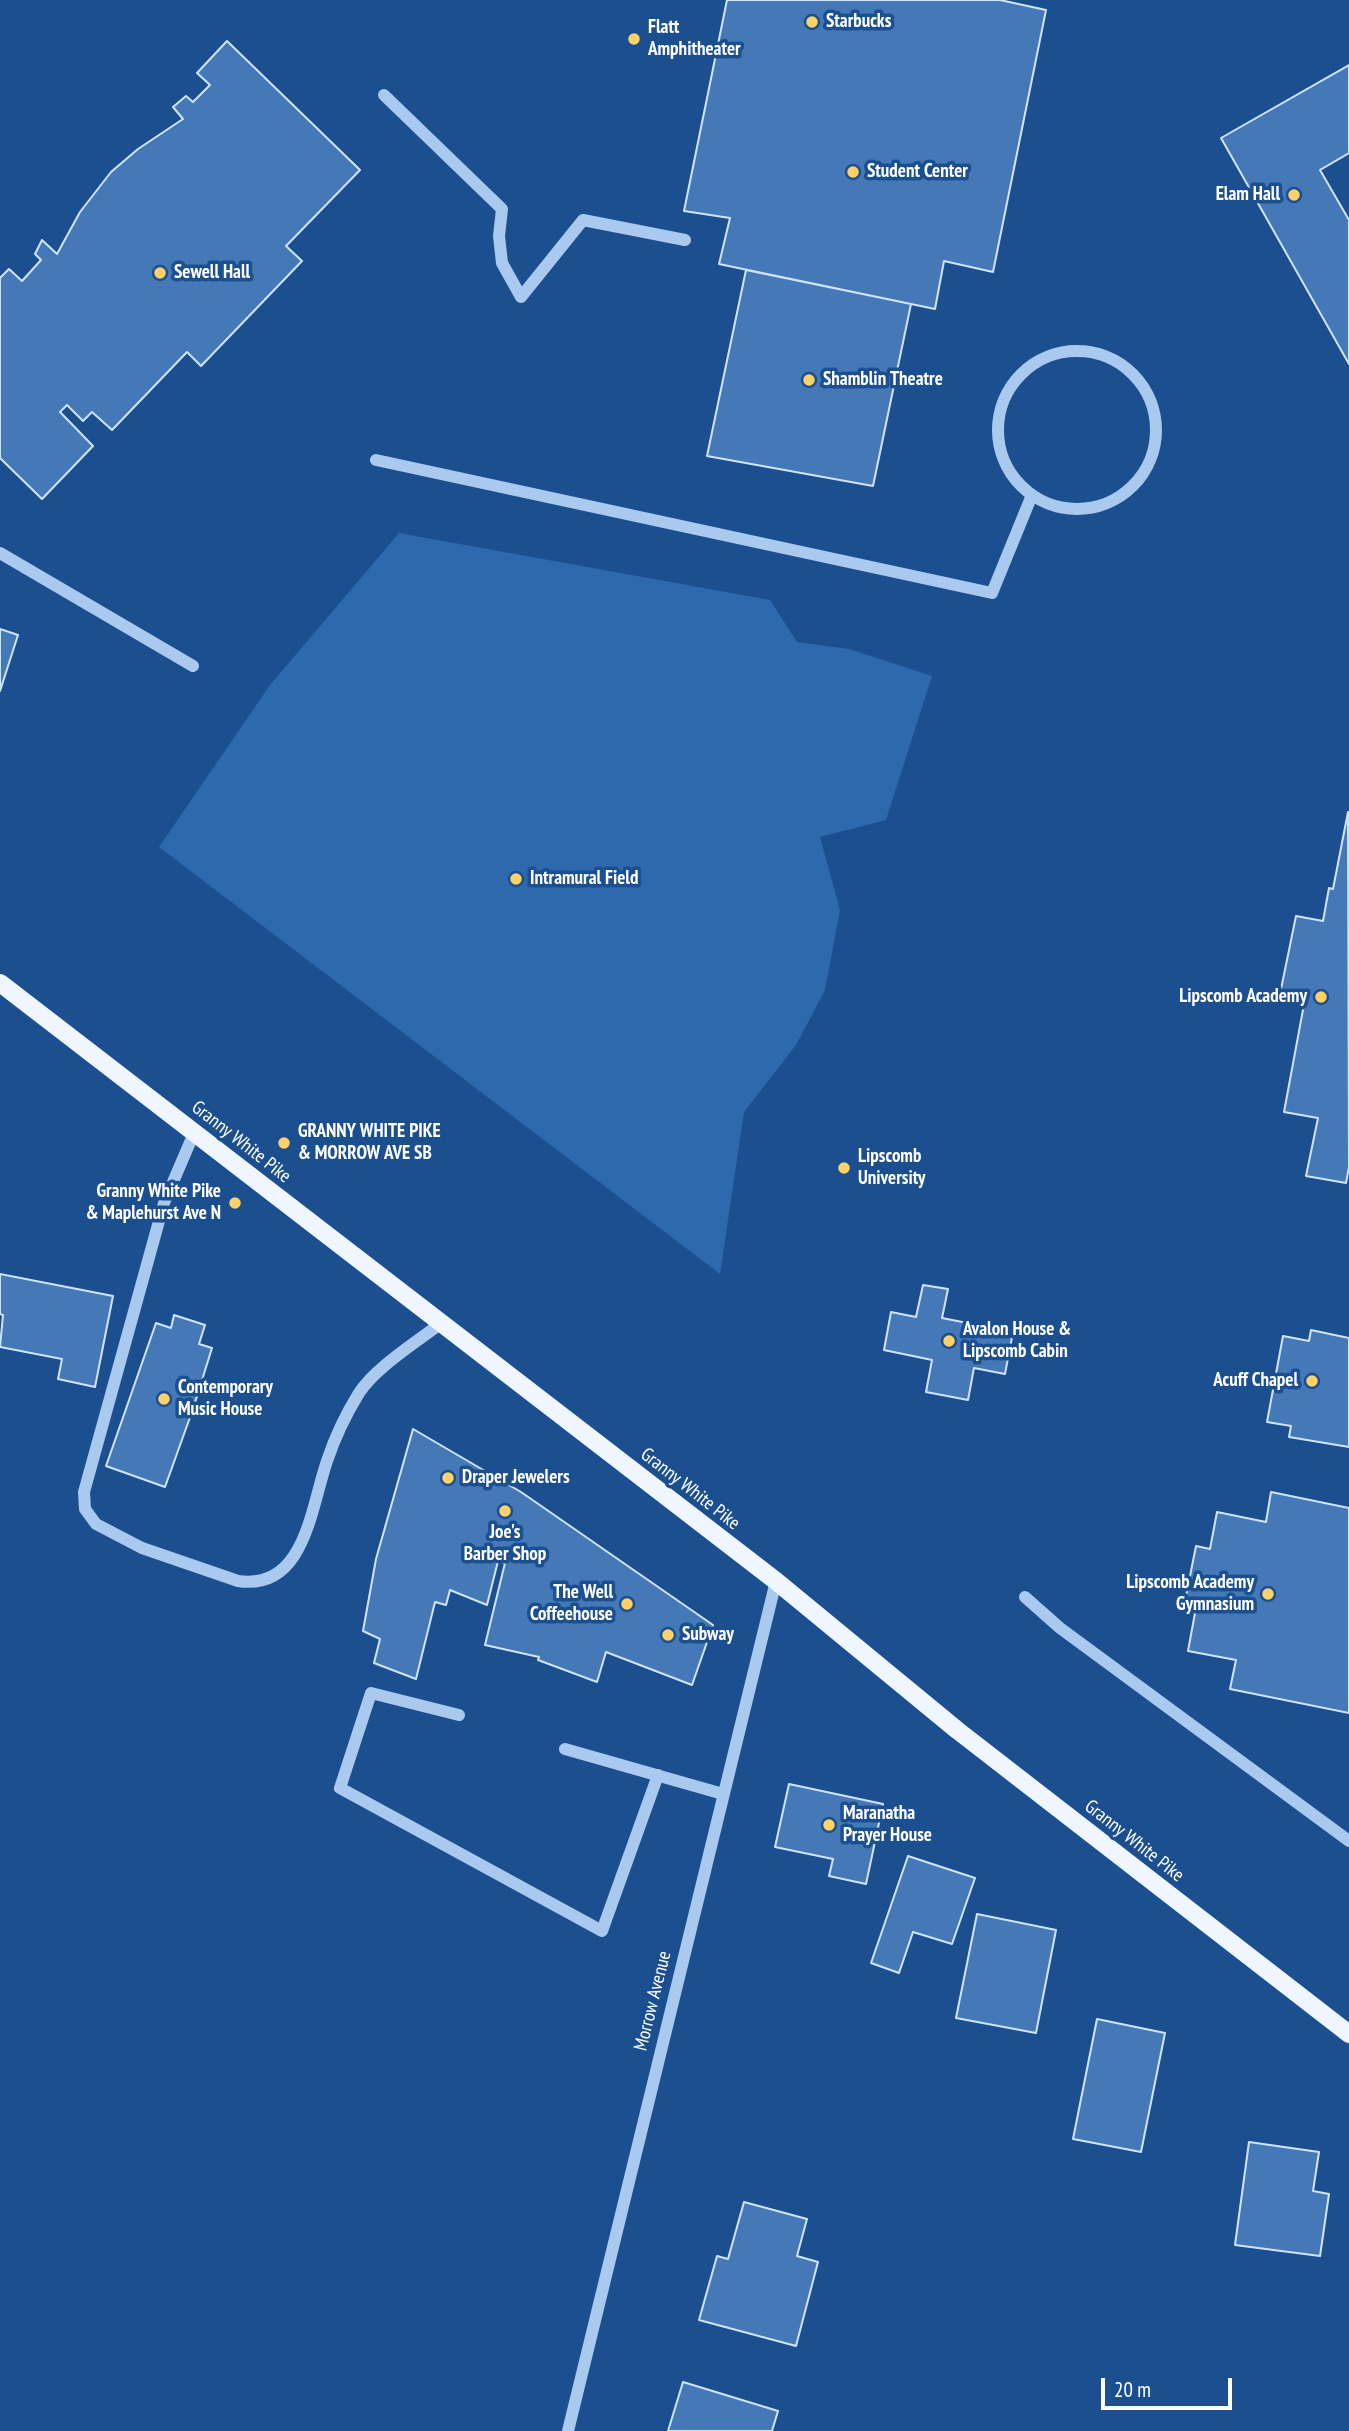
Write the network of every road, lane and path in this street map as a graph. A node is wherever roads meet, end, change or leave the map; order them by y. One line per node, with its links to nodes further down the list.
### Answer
1 (384, 95): 2 (street)
2 (685, 240)
3 (376, 460): 4 (street)
4 (1032, 495): 4 (street)
5 (0, 553): 6 (street)
6 (192, 666)
7 (0, 983): 8 (main road, Granny White Pike)
8 (194, 1133): 9 (main road, Granny White Pike); 9 (street)
9 (441, 1323): 10 (main road, Granny White Pike)
10 (776, 1581): 15 (street, Morrow Avenue); 17 (main road, Granny White Pike)
11 (1025, 1597): 16 (street)
12 (459, 1715): 14 (street)
13 (565, 1749): 14 (street)
14 (658, 1775): 15 (street)
15 (723, 1794): 18 (street, Morrow Avenue)
16 (1349, 1842)
17 (1349, 2034)
18 (568, 2431)

